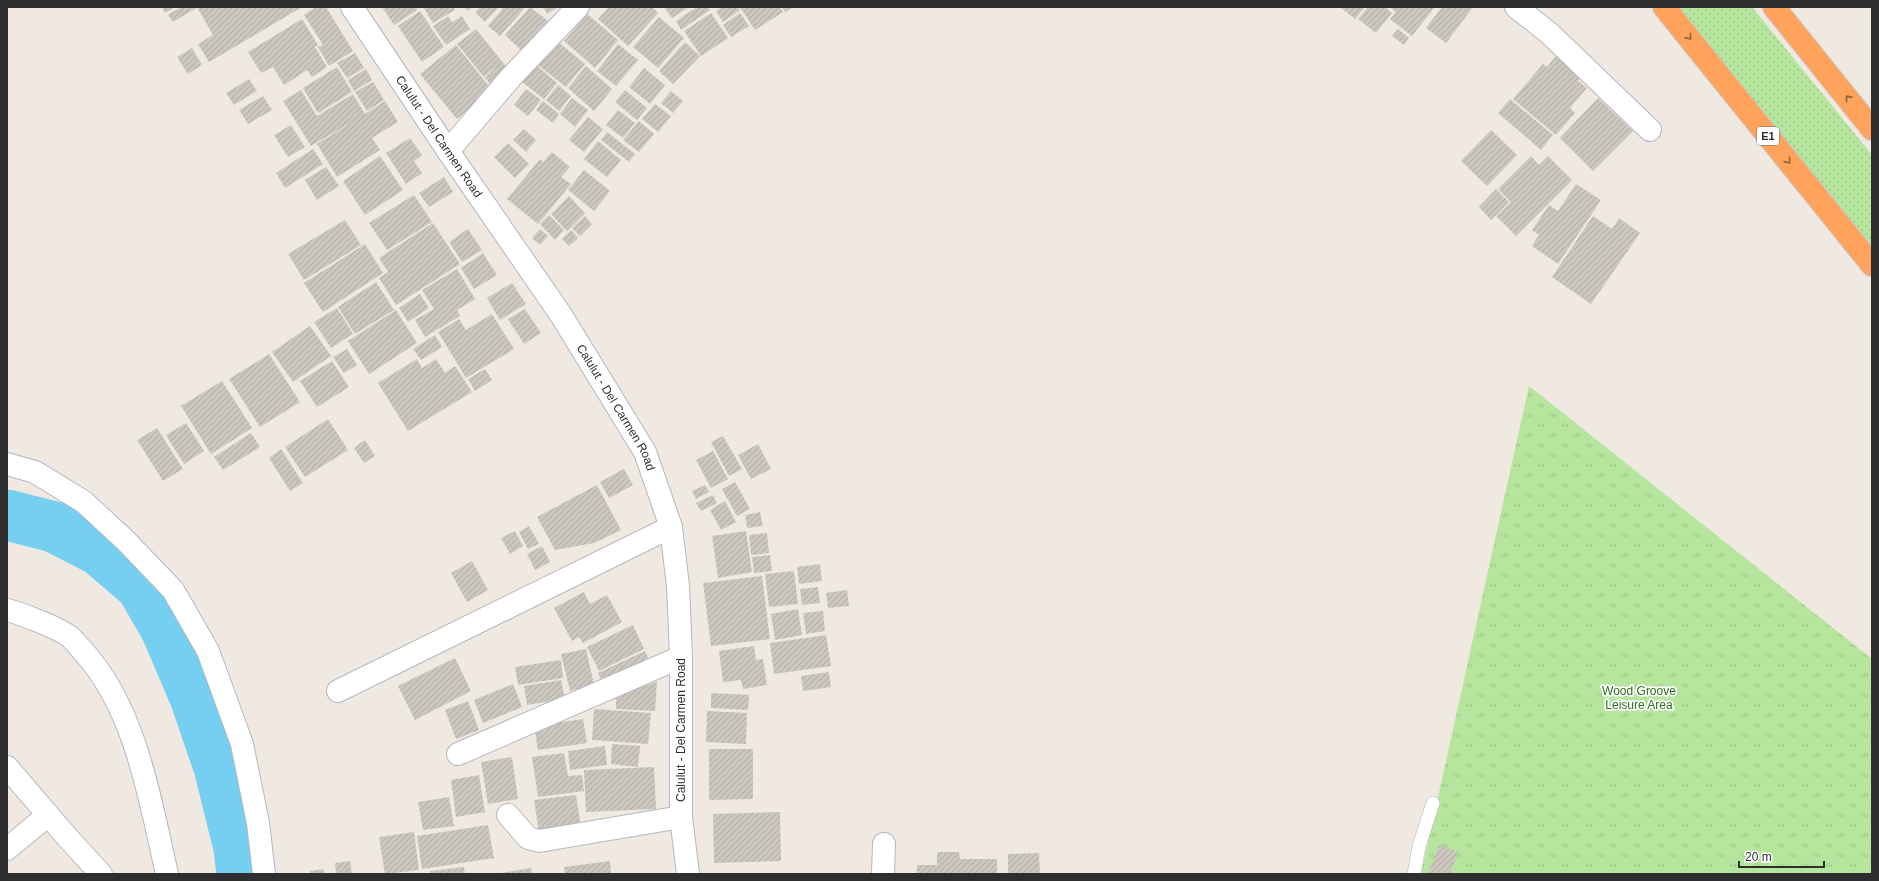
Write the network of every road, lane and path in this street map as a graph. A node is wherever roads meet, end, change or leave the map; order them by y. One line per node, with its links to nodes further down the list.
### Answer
1 (352, 7): 8 (street, Calulut - Del Carmen Road)
2 (578, 7): 8 (street)
3 (1516, 7): 7 (street)
4 (1664, 7): 9 (highway, E1, one-way to 9)
5 (1774, 7): 6 (highway, one-way to 5)
6 (1872, 129)
7 (1650, 130)
8 (448, 151): 11 (street, Calulut - Del Carmen Road)
9 (1872, 265)
10 (7, 464): 25 (street)
11 (671, 527): 13 (street, Calulut - Del Carmen Road); 14 (street)
12 (7, 610): 24 (street)
13 (681, 657): 15 (street); 20 (street, Calulut - Del Carmen Road)
14 (338, 691)
15 (458, 754)
16 (7, 767): 18 (street)
17 (1433, 803): 28 (lane)
18 (48, 815): 22 (street); 23 (street)
19 (508, 815): 20 (street)
20 (681, 817): 26 (street, Calulut - Del Carmen Road)
21 (884, 844): 27 (street)
22 (7, 849)
23 (101, 874)
24 (167, 874)
25 (264, 874)
26 (688, 874)
27 (883, 874)
28 (1414, 874)

